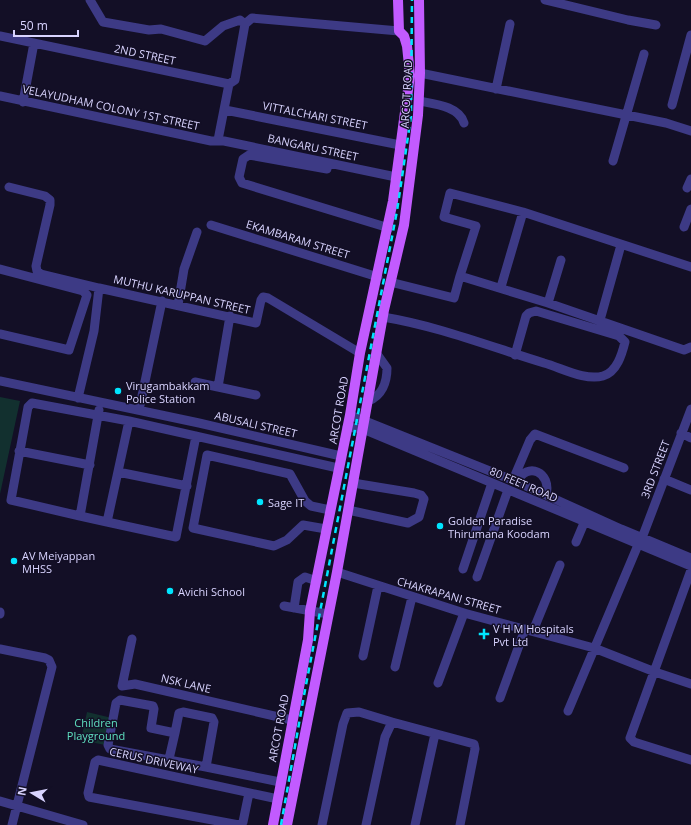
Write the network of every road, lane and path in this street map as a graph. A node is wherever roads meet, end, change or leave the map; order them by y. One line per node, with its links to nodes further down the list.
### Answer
1 (90, 0): 5 (street)
2 (398, 0): 8 (main road, ARCOT ROAD)
3 (419, 0): 13 (main road, ARCOT ROAD)
4 (545, 0): 7 (street)
5 (245, 24): 8 (street); 14 (street)
6 (510, 24): 15 (street)
7 (656, 25)
8 (399, 31): 25 (main road, ARCOT ROAD)
9 (691, 35): 19 (street)
10 (0, 36): 11 (street, 2ND STREET)
11 (34, 43): 14 (street, 2ND STREET); 18 (street)
12 (644, 54): 21 (street)
13 (420, 73): 15 (street); 17 (main road, ARCOT ROAD)
14 (229, 84): 20 (street)
15 (496, 89): 21 (street)
16 (0, 96): 18 (street, VELAYUDHAM COLONY 1ST STREET)
17 (419, 101): 22 (street); 43 (main road, ARCOT ROAD)
18 (23, 102): 24 (street, VELAYUDHAM COLONY 1ST STREET)
19 (672, 105)
20 (225, 110): 24 (street); 25 (street, VITTALCHARI STREET)
21 (628, 116): 23 (street); 26 (street)
22 (464, 124)
23 (691, 131)
24 (221, 141): 28 (street, BANGARU STREET)
25 (400, 145): 28 (main road, ARCOT ROAD)
26 (613, 161)
27 (691, 179): 30 (street)
28 (396, 180): 35 (main road, ARCOT ROAD); 35 (street)
29 (9, 187): 45 (street)
30 (687, 188)
31 (691, 209): 34 (street)
32 (523, 212): 37 (street); 41 (street); 44 (street)
33 (211, 224): 42 (street, EKAMBARAM STREET)
34 (684, 227)
35 (389, 228): 42 (main road, ARCOT ROAD)
36 (197, 232): 48 (street)
37 (621, 245): 39 (street); 51 (street)
38 (561, 260): 47 (street)
39 (691, 267)
40 (0, 268): 52 (street)
41 (460, 276): 43 (street); 44 (street)
42 (378, 277): 56 (main road, ARCOT ROAD)
43 (390, 282): 50 (main road, ARCOT ROAD)
44 (501, 287): 47 (street)
45 (100, 288): 46 (street, MUTHU KARUPPAN STREET); 53 (street, MUTHU KARUPPAN STREET)
46 (162, 301): 48 (street, MUTHU KARUPPAN STREET); 65 (street)
47 (548, 303): 51 (street)
48 (178, 305): 49 (street, MUTHU KARUPPAN STREET)
49 (230, 316): 56 (street, MUTHU KARUPPAN STREET); 60 (street)
50 (383, 317): 57 (street); 69 (main road, ARCOT ROAD)
51 (600, 320): 55 (street)
52 (77, 327): 53 (street); 54 (street)
53 (94, 331): 62 (street, MUTHU KARUPPAN STREET)
54 (0, 334)
55 (691, 347)
56 (360, 353): 66 (main road, ARCOT ROAD)
57 (515, 355): 57 (street)
58 (0, 381): 62 (street, ABUSALI STREET)
59 (195, 382): 60 (street)
60 (218, 387): 61 (street)
61 (256, 395)
62 (78, 398): 63 (street, ABUSALI STREET)
63 (101, 402): 65 (street, ABUSALI STREET); 67 (street)
64 (691, 409): 71 (street, 3RD STREET)
65 (139, 410): 75 (street, ABUSALI STREET)
66 (350, 415): 69 (street, 80 FEET ROAD); 70 (main road, ARCOT ROAD)
67 (99, 416): 68 (street); 74 (street); 76 (street)
68 (129, 421): 72 (street); 79 (street)
69 (364, 425): 70 (street, 80 FEET ROAD); 81 (street, 80 FEET ROAD); 82 (street, 80 FEET ROAD); 83 (main road, ARCOT ROAD)
70 (347, 427): 75 (main road, ARCOT ROAD)
71 (681, 433): 73 (street); 80 (street, 3RD STREET)
72 (196, 436): 77 (street); 84 (street)
73 (691, 438)
74 (19, 451): 76 (street); 90 (street)
75 (341, 456): 77 (main road, ARCOT ROAD)
76 (90, 465): 90 (street)
77 (338, 468): 88 (main road, ARCOT ROAD)
78 (624, 468): 81 (street)
79 (118, 472): 84 (street); 91 (street)
80 (664, 479): 86 (street); 94 (street, 3RD STREET)
81 (515, 481): 87 (street, 80 FEET ROAD); 87 (street)
82 (492, 483): 85 (street, 80 FEET ROAD); 99 (street)
83 (357, 484): 89 (main road, ARCOT ROAD); 89 (street)
84 (187, 486): 91 (street)
85 (508, 490): 92 (street, 80 FEET ROAD); 102 (street)
86 (691, 490)
87 (546, 495): 94 (street, 80 FEET ROAD)
88 (330, 510): 93 (main road, ARCOT ROAD); 93 (street)
89 (352, 511): 101 (main road, ARCOT ROAD)
90 (80, 516): 91 (street)
91 (107, 522)
92 (584, 522): 94 (street, 80 FEET ROAD); 95 (street)
93 (326, 529): 103 (main road, ARCOT ROAD)
94 (640, 541): 96 (street, 80 FEET ROAD); 98 (street, 80 FEET ROAD); 111 (street, 3RD STREET)
95 (576, 542)
96 (691, 558)
97 (560, 565): 109 (street)
98 (691, 566)
99 (463, 569)
100 (691, 570): 115 (street)
101 (337, 572): 104 (street, CHAKRAPANI STREET); 108 (main road, ARCOT ROAD)
102 (478, 577)
103 (317, 581): 106 (main road, ARCOT ROAD); 106 (street)
104 (378, 586): 105 (street, CHAKRAPANI STREET); 113 (street)
105 (412, 597): 107 (street, CHAKRAPANI STREET); 114 (street)
106 (310, 612): 108 (street); 120 (main road, ARCOT ROAD)
107 (464, 613): 109 (street, CHAKRAPANI STREET); 116 (street)
108 (328, 614): 135 (main road, ARCOT ROAD)
109 (529, 630): 111 (street, CHAKRAPANI STREET); 118 (street)
110 (132, 639): 120 (street, NSK LANE)
111 (594, 648): 115 (street, CHAKRAPANI STREET); 119 (street, 3RD STREET)
112 (0, 649): 131 (street)
113 (364, 656)
114 (394, 668)
115 (655, 672): 117 (street, CHAKRAPANI STREET); 125 (street)
116 (438, 683)
117 (691, 684)
118 (500, 698)
119 (568, 711)
120 (292, 720): 127 (main road, ARCOT ROAD)
121 (392, 722): 123 (street); 136 (street); 137 (street)
122 (175, 733): 124 (street); 124 (street); 126 (street)
123 (435, 734): 138 (street); 139 (street)
124 (169, 759): 126 (street)
125 (691, 760)
126 (206, 767): 127 (street)
127 (280, 782): 129 (main road, ARCOT ROAD)
128 (248, 793): 128 (street, CERUS DRIVEWAY); 129 (street, CERUS DRIVEWAY)
129 (278, 799): 134 (main road, ARCOT ROAD)
130 (0, 801): 131 (street)
131 (18, 806): 132 (street); 133 (street)
132 (12, 825)
133 (83, 825)
134 (273, 825)
135 (286, 825)
136 (322, 825)
137 (366, 825)
138 (415, 825)
139 (460, 825)

